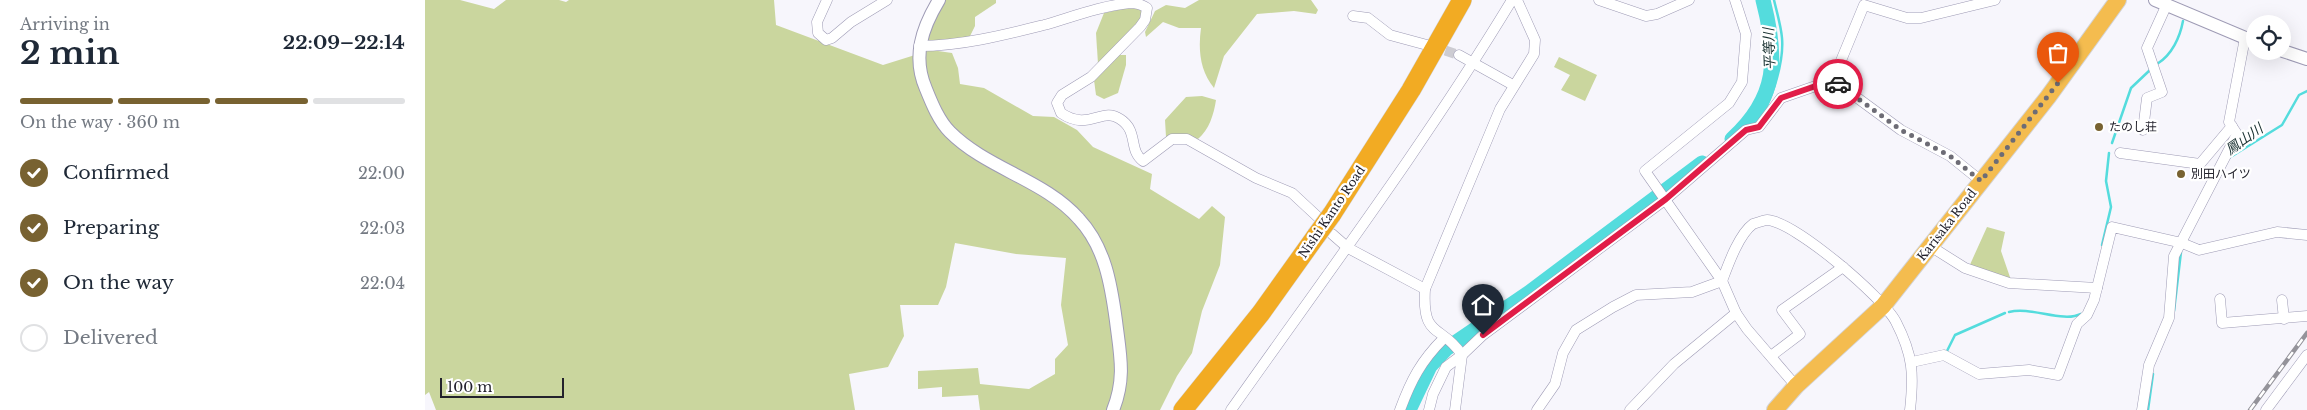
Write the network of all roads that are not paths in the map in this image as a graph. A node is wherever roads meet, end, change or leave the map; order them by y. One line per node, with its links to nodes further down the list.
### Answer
1 (827, 0): 2 (street)
2 (887, 0)
3 (939, 0): 18 (street)
4 (1456, 0): 17 (highway)
5 (1462, 0): 17 (highway, Nishi Kanto Road)
6 (1472, 0): 26 (highway)
7 (1512, 0): 23 (street)
8 (1517, 0): 25 (street)
9 (1599, 0): 10 (street)
10 (1689, 0)
11 (1735, 0): 31 (street)
12 (1995, 0): 24 (street)
13 (2119, 0): 30 (highway, Karisaka Road)
14 (2161, 2): 16 (street); 28 (street)
15 (1353, 16): 17 (street)
16 (2246, 38)
17 (1433, 44): 26 (highway, Nishi Kanto Road)
18 (919, 46): 32 (street); 54 (street)
19 (2291, 54): 22 (street)
20 (1459, 55): 23 (street)
21 (2246, 56): 27 (street)
22 (2307, 60)
23 (1474, 63): 25 (street); 36 (street)
24 (1833, 80): 30 (street); 31 (street)
25 (1513, 85): 40 (street)
26 (1411, 90): 32 (highway, Nishi Kanto Road)
27 (2232, 126): 29 (street); 34 (street)
28 (2143, 130)
29 (2121, 153)
30 (1981, 181): 35 (highway, Karisaka Road)
31 (1666, 199): 38 (street); 48 (street)
32 (1325, 226): 36 (street); 55 (highway, Nishi Kanto Road)
33 (2307, 235): 34 (street)
34 (2182, 243): 39 (street); 63 (street)
35 (1930, 246): 39 (street); 43 (highway, Karisaka Road)
36 (1347, 248): 40 (street); 56 (street)
37 (1843, 267): 38 (street); 43 (street); 50 (street)
38 (1722, 280): 44 (street); 60 (street)
39 (2097, 288): 51 (street)
40 (1425, 289): 47 (street)
41 (2220, 299): 46 (street)
42 (2282, 300): 46 (street)
43 (1883, 306): 51 (street); 52 (highway, Karisaka Road)
44 (1736, 313): 50 (street); 61 (street)
45 (2307, 316): 46 (street)
46 (2283, 319)
47 (1444, 338): 48 (street); 57 (street)
48 (1460, 353): 58 (street); 59 (street)
49 (2307, 355): 64 (street)
50 (1771, 356): 52 (street)
51 (1912, 362): 62 (street)
52 (1796, 386): 53 (highway, Karisaka Road)
53 (1778, 408)
54 (1113, 410)
55 (1183, 410)
56 (1231, 410)
57 (1400, 410)
58 (1429, 410)
59 (1455, 410)
60 (1537, 410)
61 (1630, 410)
62 (1910, 410)
63 (2143, 410)
64 (2266, 410)

